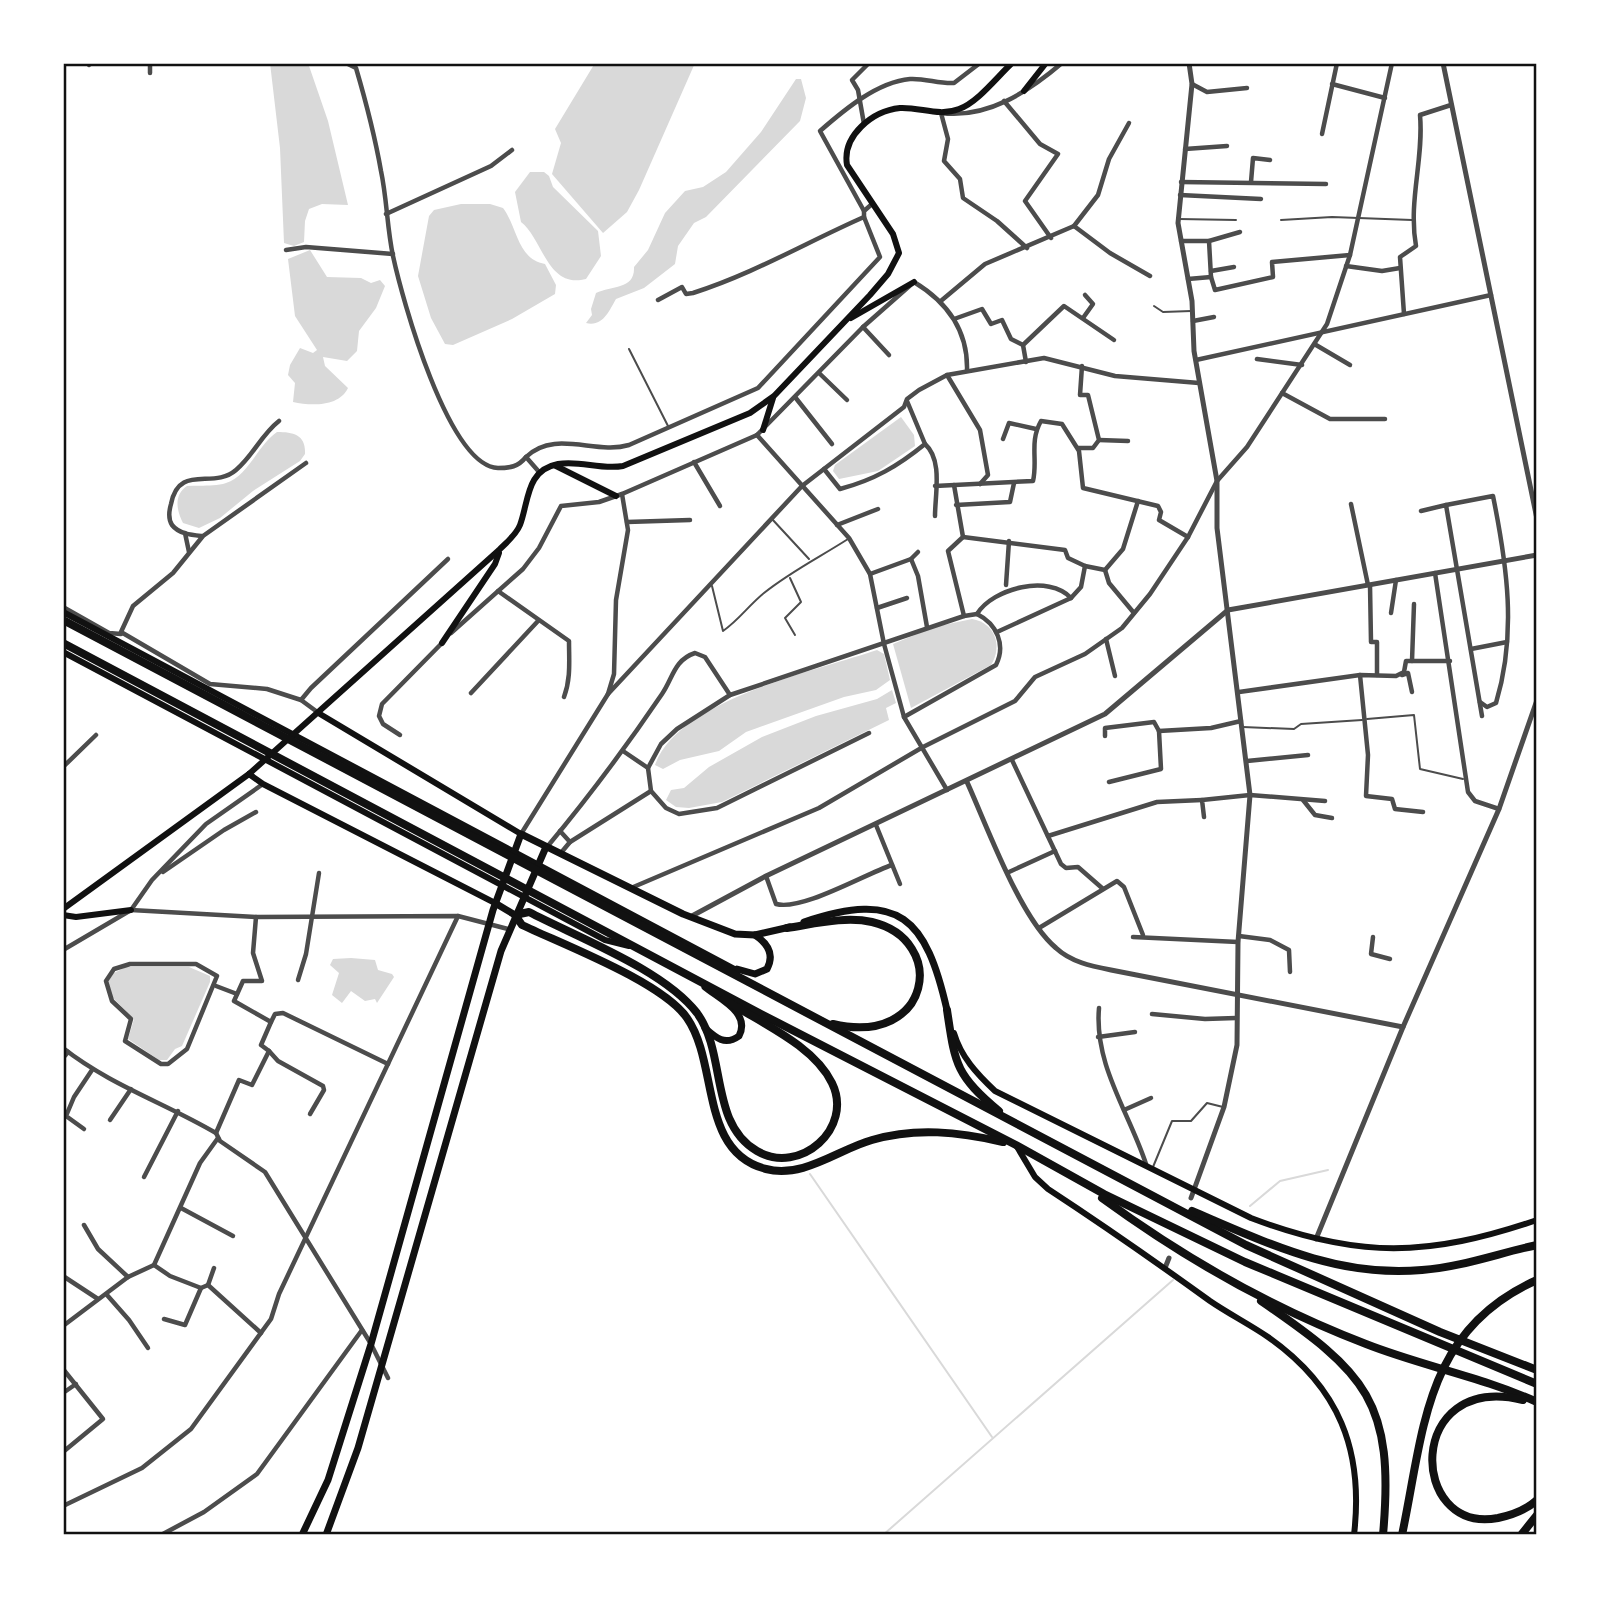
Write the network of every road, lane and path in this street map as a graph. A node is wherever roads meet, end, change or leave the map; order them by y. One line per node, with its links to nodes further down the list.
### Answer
1 (150, 63): 12 (street)
2 (346, 63): 35 (street)
3 (869, 63): 18 (street)
4 (980, 63): 18 (street)
5 (1012, 63): 21 (main road)
6 (1046, 63): 16 (main road)
7 (1062, 63): 16 (street)
8 (1189, 63): 13 (street)
9 (1337, 63): 14 (street)
10 (1392, 63): 17 (street)
11 (1443, 63): 20 (street)
12 (150, 72)
13 (1192, 84): 15 (street); 26 (street)
14 (1332, 84): 17 (street); 24 (street)
15 (1247, 88)
16 (1024, 91): 19 (street)
17 (1385, 98): 38 (street)
18 (860, 100): 23 (street); 36 (street)
19 (1004, 101): 21 (street); 44 (street)
20 (1451, 105): 41 (street); 59 (street)
21 (941, 113): 23 (main road); 47 (street)
22 (1129, 123): 42 (street)
23 (864, 125): 34 (main road)
24 (1322, 134)
25 (1227, 146): 26 (street)
26 (1184, 149): 29 (street)
27 (512, 150): 35 (street)
28 (1270, 160): 30 (street)
29 (1181, 182): 30 (street); 32 (street)
30 (1251, 182): 31 (street)
31 (1326, 184)
32 (1180, 195): 33 (street); 37 (street)
33 (1261, 199)
34 (872, 204): 36 (street); 69 (main road)
35 (386, 214): 49 (street)
36 (864, 214): 60 (street); 94 (street)
37 (1178, 219): 39 (lane); 46 (street)
38 (1357, 219): 40 (lane); 41 (lane); 50 (street)
39 (1236, 220)
40 (1281, 220)
41 (1412, 220): 53 (street)
42 (1074, 226): 44 (street); 55 (street)
43 (1240, 232): 45 (street)
44 (1051, 238): 47 (street)
45 (1209, 241): 46 (street); 54 (street)
46 (1181, 242): 56 (street)
47 (1027, 247): 61 (street)
48 (286, 250): 49 (street)
49 (393, 254): 103 (street)
50 (1350, 255): 51 (street); 54 (street)
51 (1346, 266): 53 (street); 71 (street)
52 (1234, 267): 54 (street)
53 (1400, 268): 64 (street)
54 (1211, 274): 56 (street)
55 (1150, 276)
56 (1188, 279): 63 (street)
57 (914, 282): 61 (street); 69 (main road); 70 (street)
58 (1085, 295): 66 (street)
59 (1491, 295): 64 (street); 125 (street)
60 (658, 300)
61 (942, 300): 67 (street)
62 (1154, 306): 63 (lane)
63 (1192, 311): 68 (street)
64 (1404, 314): 71 (street)
65 (1214, 317): 68 (street)
66 (1083, 318): 72 (street); 73 (street)
67 (954, 319): 73 (street); 83 (street)
68 (1193, 321): 78 (street)
69 (843, 323): 88 (main road)
70 (863, 327): 76 (street); 84 (street)
71 (1323, 332): 74 (street); 78 (street)
72 (1114, 340)
73 (1023, 345): 79 (street)
74 (1316, 345): 80 (street); 81 (street)
75 (629, 349): 94 (lane)
76 (890, 355)
77 (1257, 359): 80 (street)
78 (1196, 360): 86 (street)
79 (1026, 362): 82 (street); 83 (street)
80 (1302, 365): 87 (street)
81 (1350, 365)
82 (1082, 366): 86 (street); 98 (street)
83 (967, 370): 85 (street)
84 (819, 373): 89 (street); 90 (street)
85 (947, 375): 91 (street); 111 (street)
86 (1199, 383): 109 (street)
87 (1282, 393): 92 (street); 109 (street)
88 (774, 396): 96 (main road); 106 (main road)
89 (795, 397): 96 (street); 100 (street)
90 (847, 400)
91 (907, 400): 101 (street); 107 (street)
92 (1385, 419)
93 (279, 421): 129 (street)
94 (668, 427): 103 (street)
95 (1036, 429): 97 (street); 102 (street); 110 (street)
96 (760, 432): 104 (street); 113 (street)
97 (1003, 439)
98 (1099, 440): 99 (street); 102 (street)
99 (1128, 441)
100 (832, 444)
101 (925, 444): 107 (street); 114 (street)
102 (1077, 448): 116 (street)
103 (526, 457): 108 (street)
104 (694, 462): 115 (street); 120 (street)
105 (306, 463): 130 (street)
106 (555, 465): 108 (main road); 115 (main road)
107 (824, 469): 113 (street)
108 (540, 473): 135 (main road)
109 (1217, 481): 132 (street); 159 (street)
110 (1014, 483): 111 (street); 118 (street)
111 (980, 484): 112 (street)
112 (954, 485): 114 (street); 118 (street)
113 (802, 486): 124 (street); 128 (street)
114 (935, 486): 123 (street)
115 (619, 495): 127 (street); 153 (street)
116 (1138, 502): 132 (street); 145 (street)
117 (1352, 504): 152 (street)
118 (956, 505): 131 (street)
119 (1447, 505): 122 (street); 142 (street); 144 (street)
120 (720, 506)
121 (878, 509): 128 (street)
122 (1421, 510)
123 (935, 516)
124 (771, 519): 140 (lane); 150 (street)
125 (1537, 519)
126 (690, 520): 127 (street)
127 (627, 522): 188 (street)
128 (837, 525): 133 (street)
129 (185, 533): 130 (street); 136 (street)
130 (203, 536): 136 (street)
131 (963, 537): 134 (street); 163 (street)
132 (1188, 537): 161 (street)
133 (849, 538): 140 (lane); 147 (street)
134 (1009, 541): 143 (street); 151 (street)
135 (499, 550): 175 (main road); 194 (main road)
136 (190, 552): 170 (street)
137 (918, 552): 141 (street)
138 (1537, 555): 142 (street)
139 (448, 559): 192 (street)
140 (810, 559): 148 (lane)
141 (911, 559): 147 (street); 168 (street)
142 (1506, 560): 144 (street); 173 (street)
143 (1085, 566): 145 (street); 155 (street)
144 (1459, 569): 146 (street); 177 (street)
145 (1105, 570): 161 (street)
146 (1435, 573): 149 (street); 179 (street)
147 (870, 574): 157 (street)
148 (789, 578): 150 (lane); 171 (lane)
149 (1396, 580): 152 (street); 160 (street)
150 (711, 583): 188 (street)
151 (1006, 584)
152 (1369, 585): 159 (street); 182 (street)
153 (498, 591): 165 (street); 175 (street)
154 (907, 597): 157 (street)
155 (1071, 598): 162 (street); 169 (street)
156 (1414, 604): 180 (street)
157 (877, 608): 176 (street)
158 (63, 610): 170 (street); 248 (main road)
159 (1228, 610): 166 (street); 167 (street)
160 (1391, 612)
161 (1134, 613): 172 (street)
162 (977, 614): 163 (street); 169 (street)
163 (964, 616): 168 (street)
164 (63, 620): 248 (highway)
165 (538, 621): 187 (street); 190 (street)
166 (1216, 621): 167 (street); 207 (street)
167 (1230, 625): 185 (street)
168 (927, 626): 176 (street)
169 (997, 632): 196 (street)
170 (121, 634): 192 (street)
171 (795, 635)
172 (1106, 639): 183 (street); 204 (street)
173 (1507, 642): 177 (street); 193 (street)
174 (63, 643): 261 (highway)
175 (442, 643): 202 (street)
176 (884, 644): 189 (street); 196 (street)
177 (1471, 649): 193 (street)
178 (63, 652): 261 (main road)
179 (1450, 661): 180 (street); 212 (street)
180 (1412, 662): 184 (street)
181 (1360, 675): 182 (street); 185 (street); 197 (street)
182 (1377, 675): 184 (street)
183 (1115, 676)
184 (1399, 676): 186 (street)
185 (1239, 692): 198 (street)
186 (1412, 692)
187 (471, 693)
188 (608, 694): 229 (street)
189 (730, 695): 205 (street); 210 (street)
190 (564, 697)
191 (1537, 700): 222 (street)
192 (301, 701): 194 (street)
193 (1480, 702): 195 (street)
194 (320, 714): 211 (main road); 229 (main road)
195 (1482, 716)
196 (904, 717): 204 (street)
197 (1363, 720): 198 (lane); 212 (lane); 224 (street)
198 (1242, 724): 199 (street); 208 (street)
199 (1159, 731): 203 (street); 214 (street)
200 (869, 733): 216 (street)
201 (96, 735): 209 (street)
202 (400, 735)
203 (1105, 736)
204 (923, 747): 217 (street); 240 (street)
205 (623, 751): 210 (street); 228 (street)
206 (1308, 755): 208 (street)
207 (1012, 760): 213 (street); 230 (street)
208 (1247, 761): 218 (street)
209 (63, 767)
210 (648, 768): 216 (street)
211 (249, 774): 215 (main road); 246 (main road)
212 (1466, 780): 222 (street)
213 (967, 782): 217 (street); 236 (street)
214 (1109, 782)
215 (263, 784): 238 (street); 245 (main road)
216 (651, 791): 231 (street)
217 (948, 791): 227 (street)
218 (1250, 795): 219 (street); 220 (street); 264 (street)
219 (1303, 799): 221 (street); 226 (street)
220 (1202, 800): 225 (street); 230 (street)
221 (1325, 801)
222 (1499, 809): 281 (street)
223 (256, 812): 238 (street)
224 (1423, 812)
225 (1204, 817)
226 (1332, 818)
227 (876, 825): 235 (street); 239 (street)
228 (559, 831): 231 (street); 232 (street)
229 (521, 834): 232 (highway); 245 (highway)
230 (1048, 836): 233 (street)
231 (570, 842): 234 (street)
232 (546, 847): 234 (highway); 250 (highway)
233 (1055, 851): 236 (street); 243 (street)
234 (559, 854): 242 (highway)
235 (892, 864): 239 (street); 241 (street)
236 (1009, 872): 257 (street)
237 (319, 873): 253 (street)
238 (158, 874): 247 (street)
239 (766, 876): 254 (street)
240 (643, 884): 242 (street); 244 (street)
241 (900, 884)
242 (631, 888): 244 (highway)
243 (1102, 888): 257 (street); 259 (street)
244 (645, 896): 254 (highway)
245 (495, 903): 250 (highway); 255 (highway)
246 (63, 909)
247 (131, 910): 249 (main road); 252 (street); 265 (street)
248 (619, 911): 267 (main road); 273 (highway)
249 (63, 915)
250 (516, 915): 258 (highway); 282 (highway); 300 (highway)
251 (458, 916): 253 (street); 255 (street); 288 (street)
252 (257, 917): 253 (street); 272 (street)
253 (312, 917): 270 (street)
254 (690, 917): 260 (highway)
255 (490, 922): 258 (street); 330 (highway)
256 (787, 928): 260 (highway); 276 (highway); 279 (highway)
257 (1039, 928): 274 (street)
258 (508, 929): 332 (highway)
259 (1143, 934)
260 (755, 935): 267 (highway)
261 (606, 936): 269 (highway)
262 (1132, 937): 264 (street)
263 (1373, 937): 266 (street)
264 (1238, 939): 268 (street); 274 (street)
265 (63, 950)
266 (1391, 959)
267 (737, 969): 273 (main road)
268 (1290, 972)
269 (691, 976): 282 (highway); 282 (highway); 300 (highway)
270 (298, 980)
271 (216, 985): 271 (street); 272 (street)
272 (237, 994): 280 (street)
273 (769, 995): 279 (highway)
274 (1237, 995): 278 (street); 281 (street)
275 (1099, 1008): 284 (street)
276 (947, 1010): 297 (highway); 301 (main road)
277 (1152, 1014): 278 (street)
278 (1237, 1018): 292 (street)
279 (818, 1021): 297 (highway)
280 (271, 1022): 286 (street); 288 (street)
281 (1403, 1027): 312 (street)
282 (705, 1028)
283 (1135, 1032): 284 (street)
284 (1098, 1037): 293 (street)
285 (65, 1050): 287 (street); 289 (street)
286 (269, 1051): 295 (street); 299 (street)
287 (63, 1058)
288 (388, 1064): 311 (street)
289 (92, 1070): 290 (street); 298 (street)
290 (131, 1089): 294 (street); 296 (street)
291 (1152, 1097): 293 (street)
292 (1224, 1107): 301 (lane); 305 (street)
293 (1124, 1110): 301 (street)
294 (178, 1111): 299 (street); 302 (street)
295 (310, 1114)
296 (110, 1120)
297 (1012, 1122): 304 (highway)
298 (84, 1129)
299 (217, 1136): 307 (street); 311 (street)
300 (1016, 1145): 303 (highway); 317 (main road)
301 (1149, 1166): 305 (main road)
302 (144, 1177)
303 (1079, 1181): 321 (highway); 337 (highway)
304 (1135, 1186): 313 (highway); 334 (highway)
305 (1194, 1190): 306 (street); 312 (main road)
306 (1191, 1198)
307 (181, 1208): 310 (street); 315 (street)
308 (1537, 1220): 312 (main road)
309 (83, 1224): 319 (street)
310 (233, 1236)
311 (306, 1239): 328 (street); 329 (street)
312 (1316, 1240)
313 (1537, 1244)
314 (1169, 1258): 317 (street)
315 (154, 1265): 319 (street); 323 (street)
316 (214, 1268): 322 (street)
317 (1165, 1268): 347 (main road)
318 (63, 1276): 325 (street)
319 (128, 1277): 324 (street)
320 (1537, 1280): 349 (highway)
321 (1235, 1283): 339 (highway); 348 (highway)
322 (208, 1286): 323 (street); 329 (street)
323 (201, 1288): 326 (street)
324 (107, 1295): 325 (street); 331 (street)
325 (98, 1299): 327 (street)
326 (164, 1319)
327 (63, 1326)
328 (362, 1330): 330 (street); 344 (street)
329 (261, 1333): 342 (street)
330 (370, 1344): 332 (street); 345 (highway)
331 (148, 1348)
332 (382, 1367): 335 (street); 346 (highway)
333 (63, 1369): 336 (street)
334 (1537, 1370)
335 (388, 1378)
336 (76, 1384): 338 (street); 340 (street)
337 (1537, 1384)
338 (63, 1393)
339 (1537, 1403): 341 (highway)
340 (63, 1452)
341 (1537, 1500)
342 (63, 1506)
343 (1537, 1515): 350 (highway)
344 (161, 1535)
345 (302, 1535)
346 (326, 1535)
347 (1354, 1535)
348 (1383, 1535)
349 (1402, 1535)
350 (1521, 1535)

